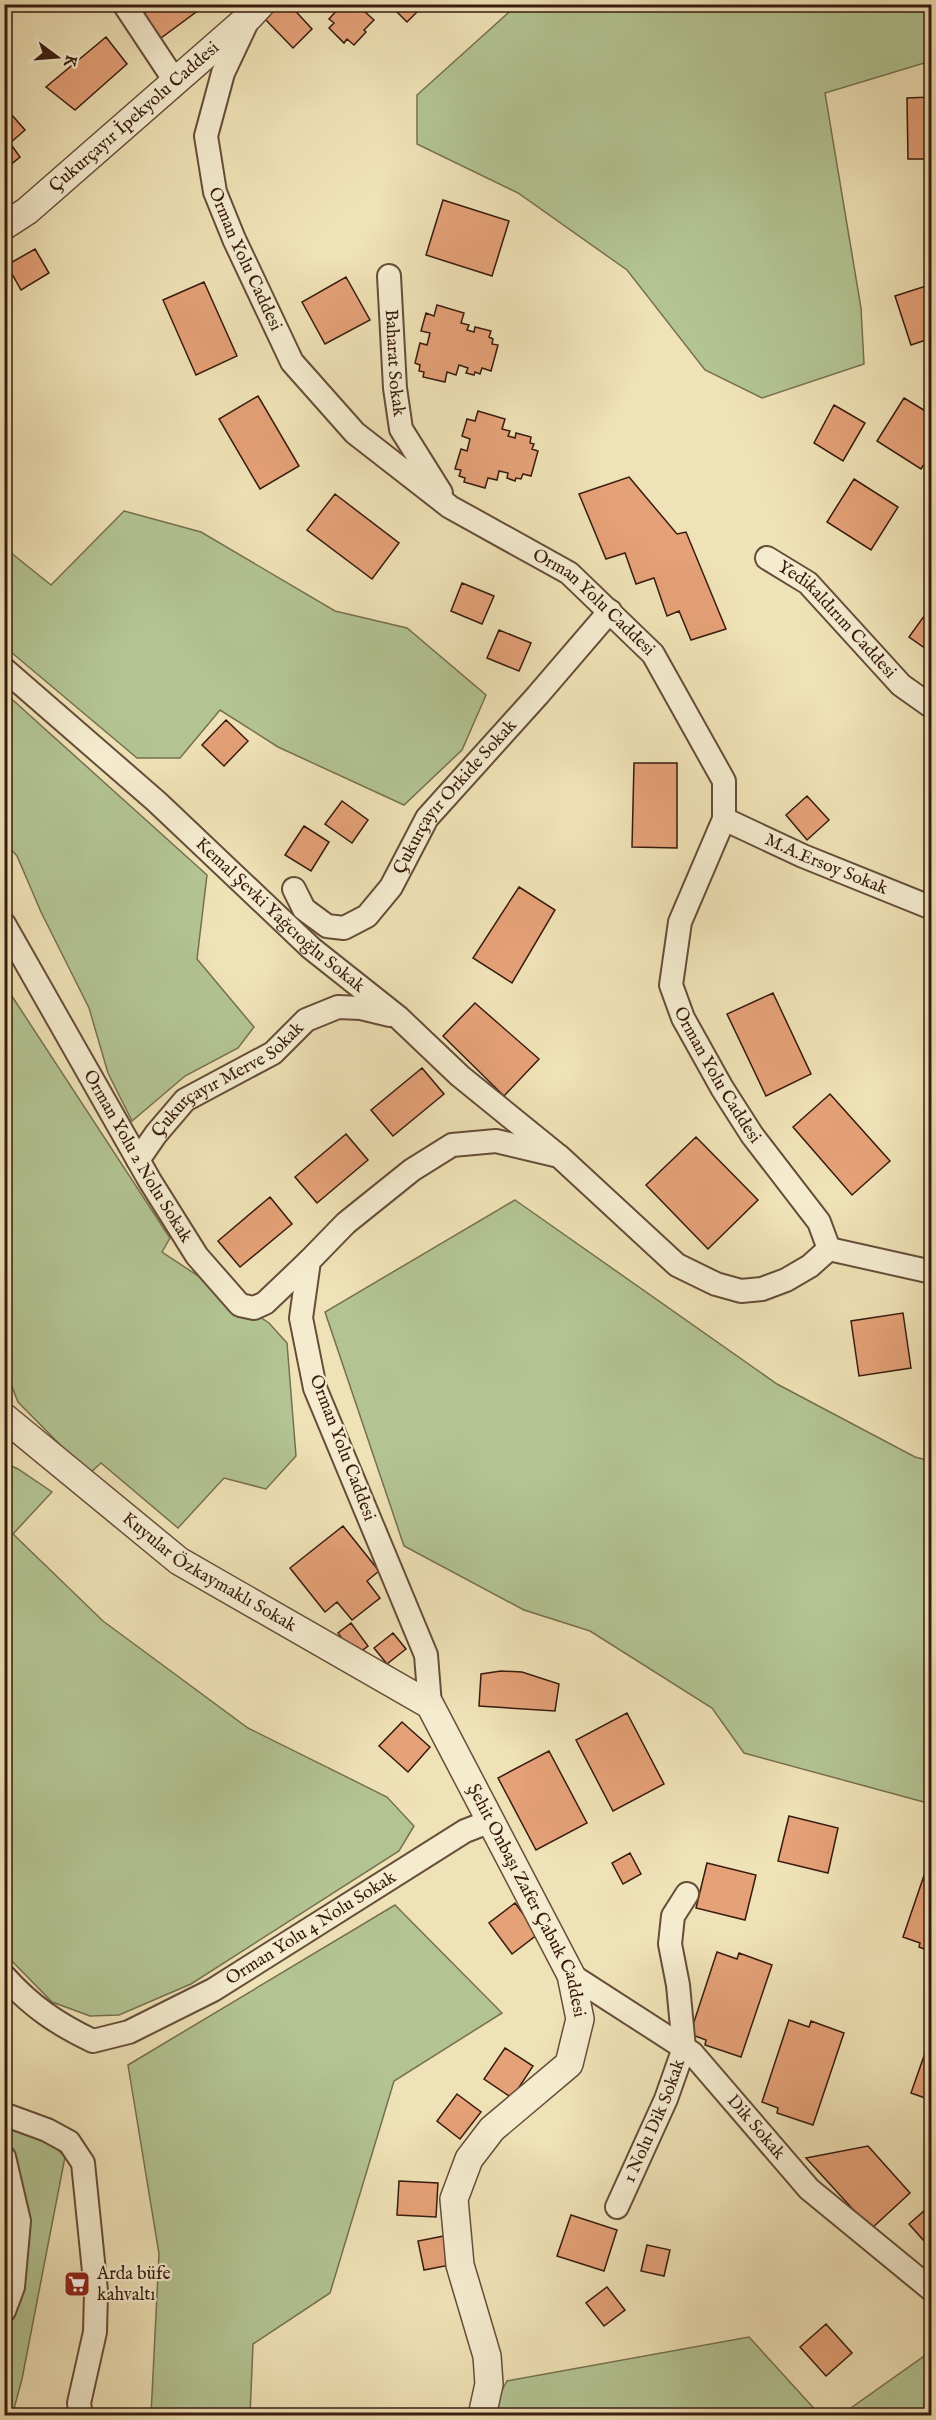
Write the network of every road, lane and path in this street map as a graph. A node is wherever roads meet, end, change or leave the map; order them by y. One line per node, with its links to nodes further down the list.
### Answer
1 (124, 4): 3 (street)
2 (255, 11): 3 (street, Çukurçayır İpekyolu Caddesi); 6 (street, Orman Yolu Caddesi)
3 (175, 81): 4 (street, Çukurçayır İpekyolu Caddesi)
4 (4, 226)
5 (389, 276): 6 (street, Baharat Sokak)
6 (450, 507): 8 (street, Orman Yolu Caddesi)
7 (767, 558): 10 (street, Yedikaldırım Caddesi)
8 (610, 611): 11 (street, Orman Yolu Caddesi); 12 (street, Çukurçayır Orkide Sokak)
9 (4, 669): 15 (street, Kemal Şevki Yağcıoğlu Sokak)
10 (932, 707)
11 (724, 819): 13 (street, M.A.Ersoy Sokak); 18 (street, Orman Yolu Caddesi)
12 (294, 888)
13 (932, 908)
14 (4, 924): 17 (street, Orman Yolu 2 Nolu Sokak)
15 (398, 1017): 16 (street, Kemal Şevki Yağcıoğlu Sokak); 17 (street, Çukurçayır Merve Sokak)
16 (559, 1156): 18 (street); 19 (street)
17 (138, 1160): 19 (street, Orman Yolu 2 Nolu Sokak)
18 (829, 1250): 20 (street)
19 (309, 1261): 22 (street, Orman Yolu Caddesi)
20 (932, 1272)
21 (4, 1418): 22 (street, Kuyular Özkaymaklı Sokak)
22 (430, 1705): 23 (street, Şehit Onbaşı Zafer Çabuk Caddesi)
23 (491, 1821): 25 (street, Şehit Onbaşı Zafer Çabuk Caddesi); 26 (street, Orman Yolu 4 Nolu Sokak)
24 (687, 1894): 27 (street, 1 Nolu Dik Sokak)
25 (571, 1975): 27 (street, Dik Sokak); 34 (street, Şehit Onbaşı Zafer Çabuk Caddesi)
26 (4, 1976)
27 (684, 2048): 30 (street, 1 Nolu Dik Sokak); 31 (street, Dik Sokak)
28 (5, 2120): 33 (street)
29 (4, 2157): 32 (street)
30 (616, 2207)
31 (932, 2290)
32 (4, 2311)
33 (81, 2415)
34 (482, 2415)

